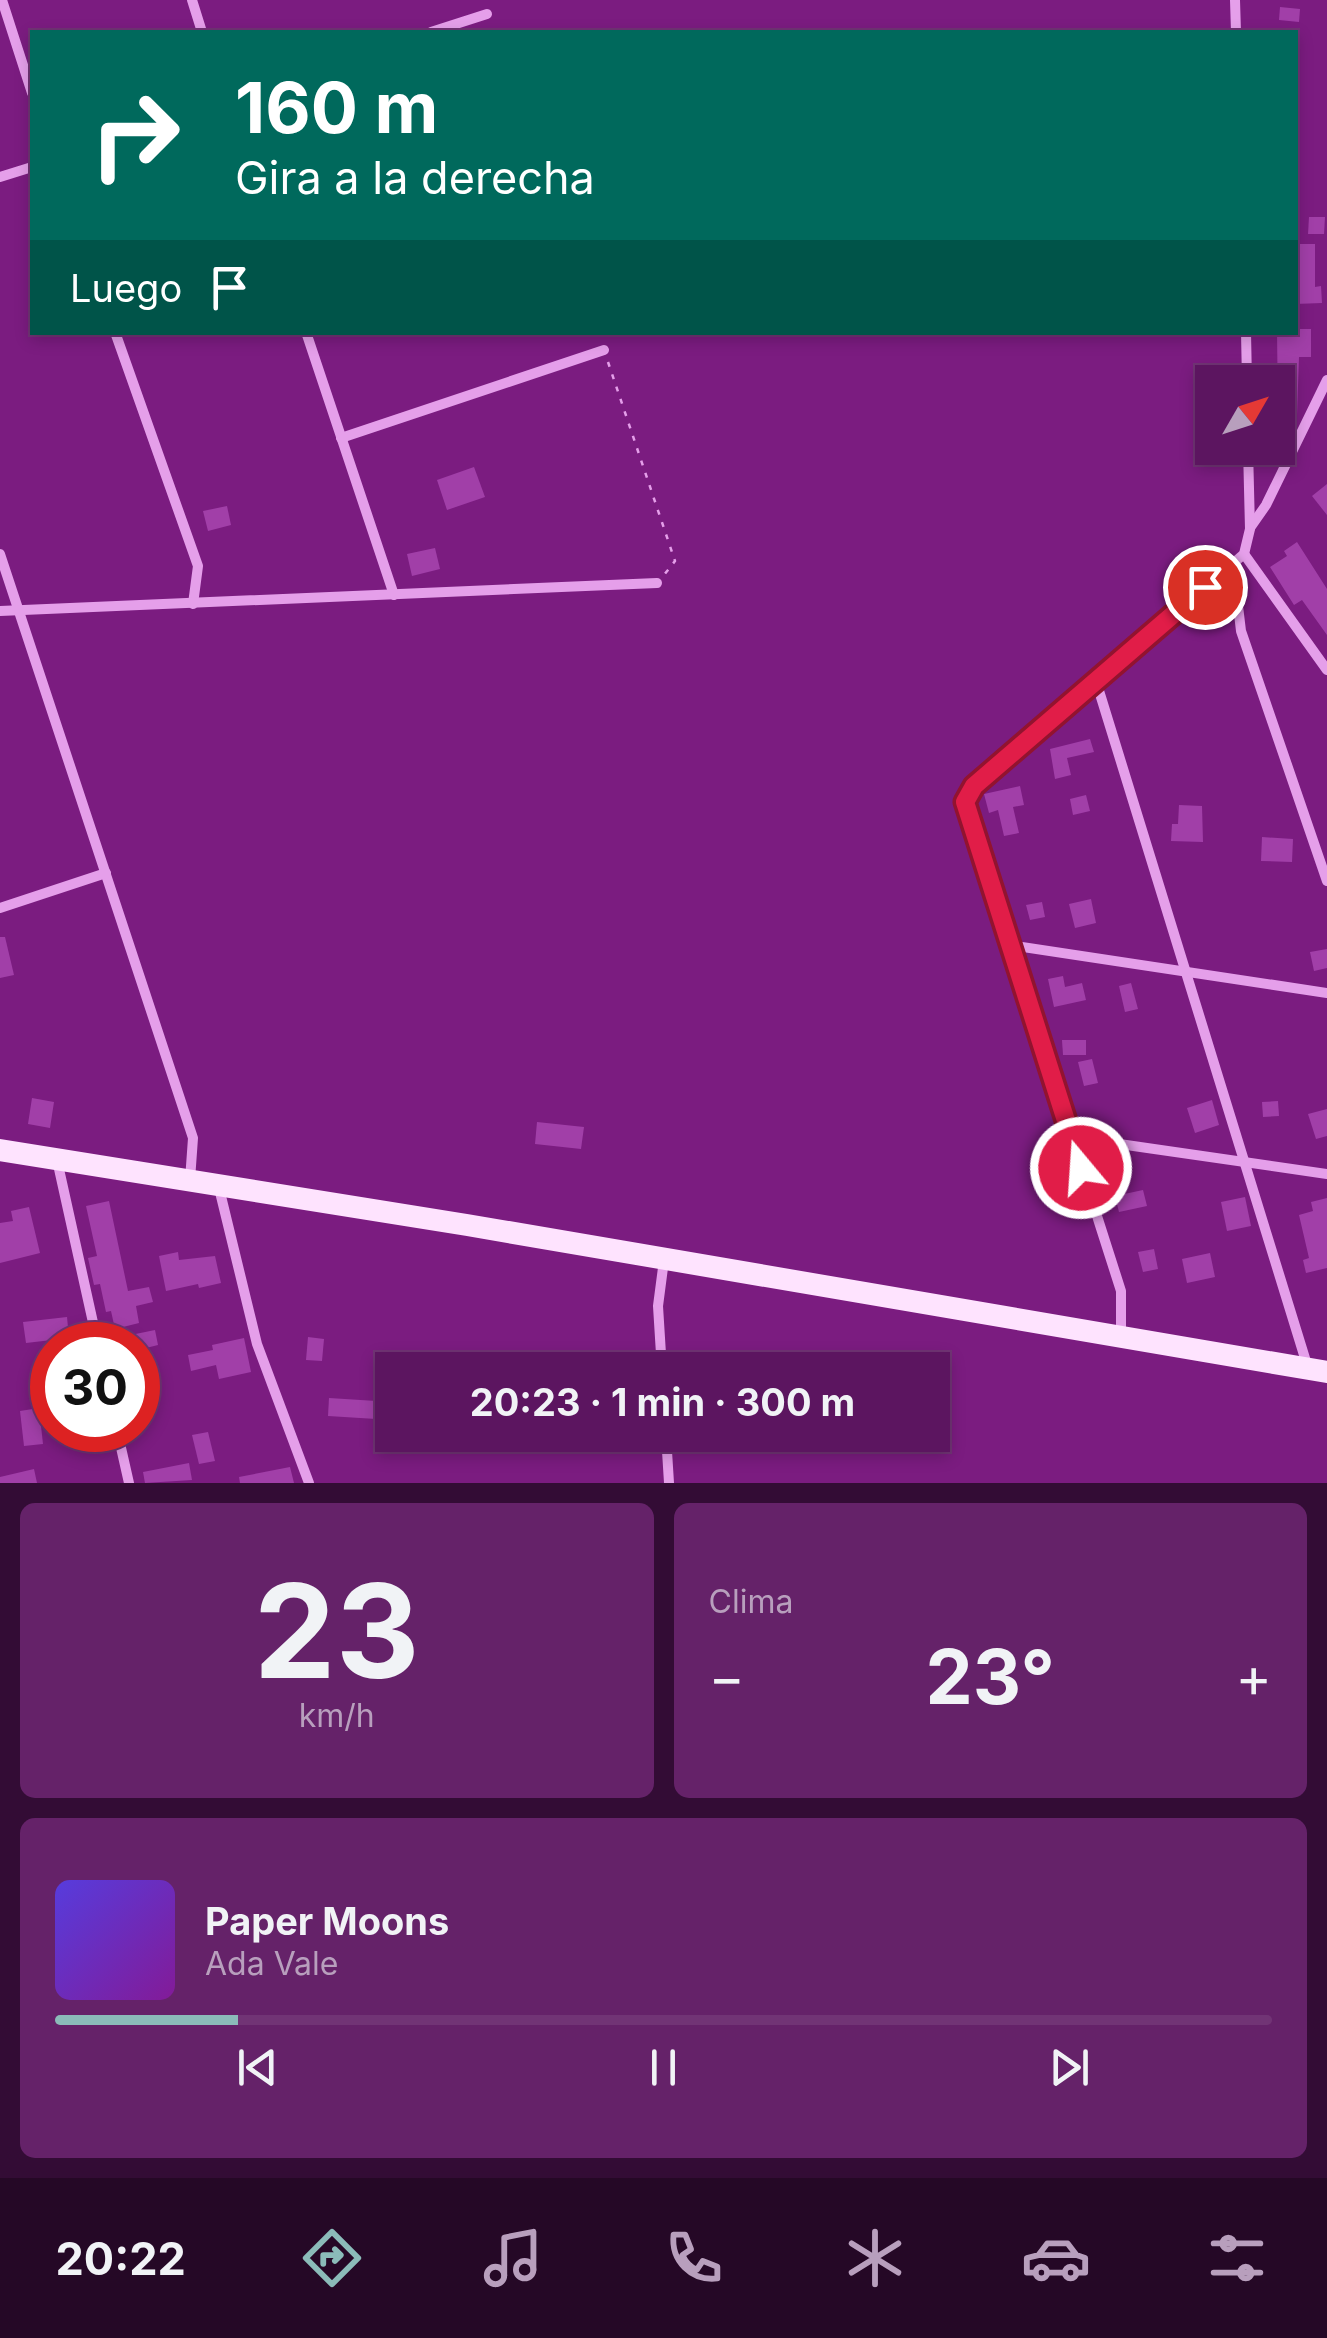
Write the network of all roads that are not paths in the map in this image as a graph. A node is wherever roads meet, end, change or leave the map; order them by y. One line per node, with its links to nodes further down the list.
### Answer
1 (2, 0): 8 (street)
2 (192, 0): 5 (street)
3 (1235, 0): 7 (street)
4 (487, 14): 6 (street)
5 (201, 30)
6 (437, 30)
7 (1236, 30)
8 (30, 86)
9 (30, 167): 10 (street)
10 (0, 178)
11 (117, 335): 25 (street)
12 (307, 335): 17 (street)
13 (1246, 335): 15 (street)
14 (604, 350): 17 (street)
15 (1247, 365)
16 (1327, 380): 19 (street)
17 (342, 438): 24 (street)
18 (1248, 465): 19 (street)
19 (1250, 528): 21 (street)
20 (0, 554): 26 (street)
21 (1244, 554): 22 (street); 28 (street)
22 (1232, 564): 29 (street); 31 (street)
23 (657, 584): 24 (street)
24 (394, 596): 25 (street)
25 (193, 604): 26 (street)
26 (19, 611): 27 (street); 30 (street)
27 (0, 612)
28 (1327, 670)
29 (1096, 681): 33 (street); 34 (street)
30 (106, 874): 32 (street); 41 (street)
31 (1327, 881)
32 (0, 908)
33 (1009, 945): 34 (street); 36 (street)
34 (1186, 972): 35 (street); 39 (street)
35 (1327, 992)
36 (1071, 1138): 39 (street); 45 (street)
37 (1, 1147): 38 (main road)
38 (56, 1159): 41 (main road); 44 (street)
39 (1244, 1162): 40 (street); 47 (street)
40 (1327, 1174)
41 (190, 1180): 42 (main road)
42 (218, 1185): 43 (main road); 51 (street)
43 (664, 1258): 45 (main road); 46 (street)
44 (93, 1322)
45 (1121, 1336): 47 (main road)
46 (661, 1352)
47 (1318, 1371)
48 (122, 1452): 50 (street)
49 (667, 1452): 52 (street)
50 (129, 1483)
51 (309, 1483)
52 (669, 1483)

